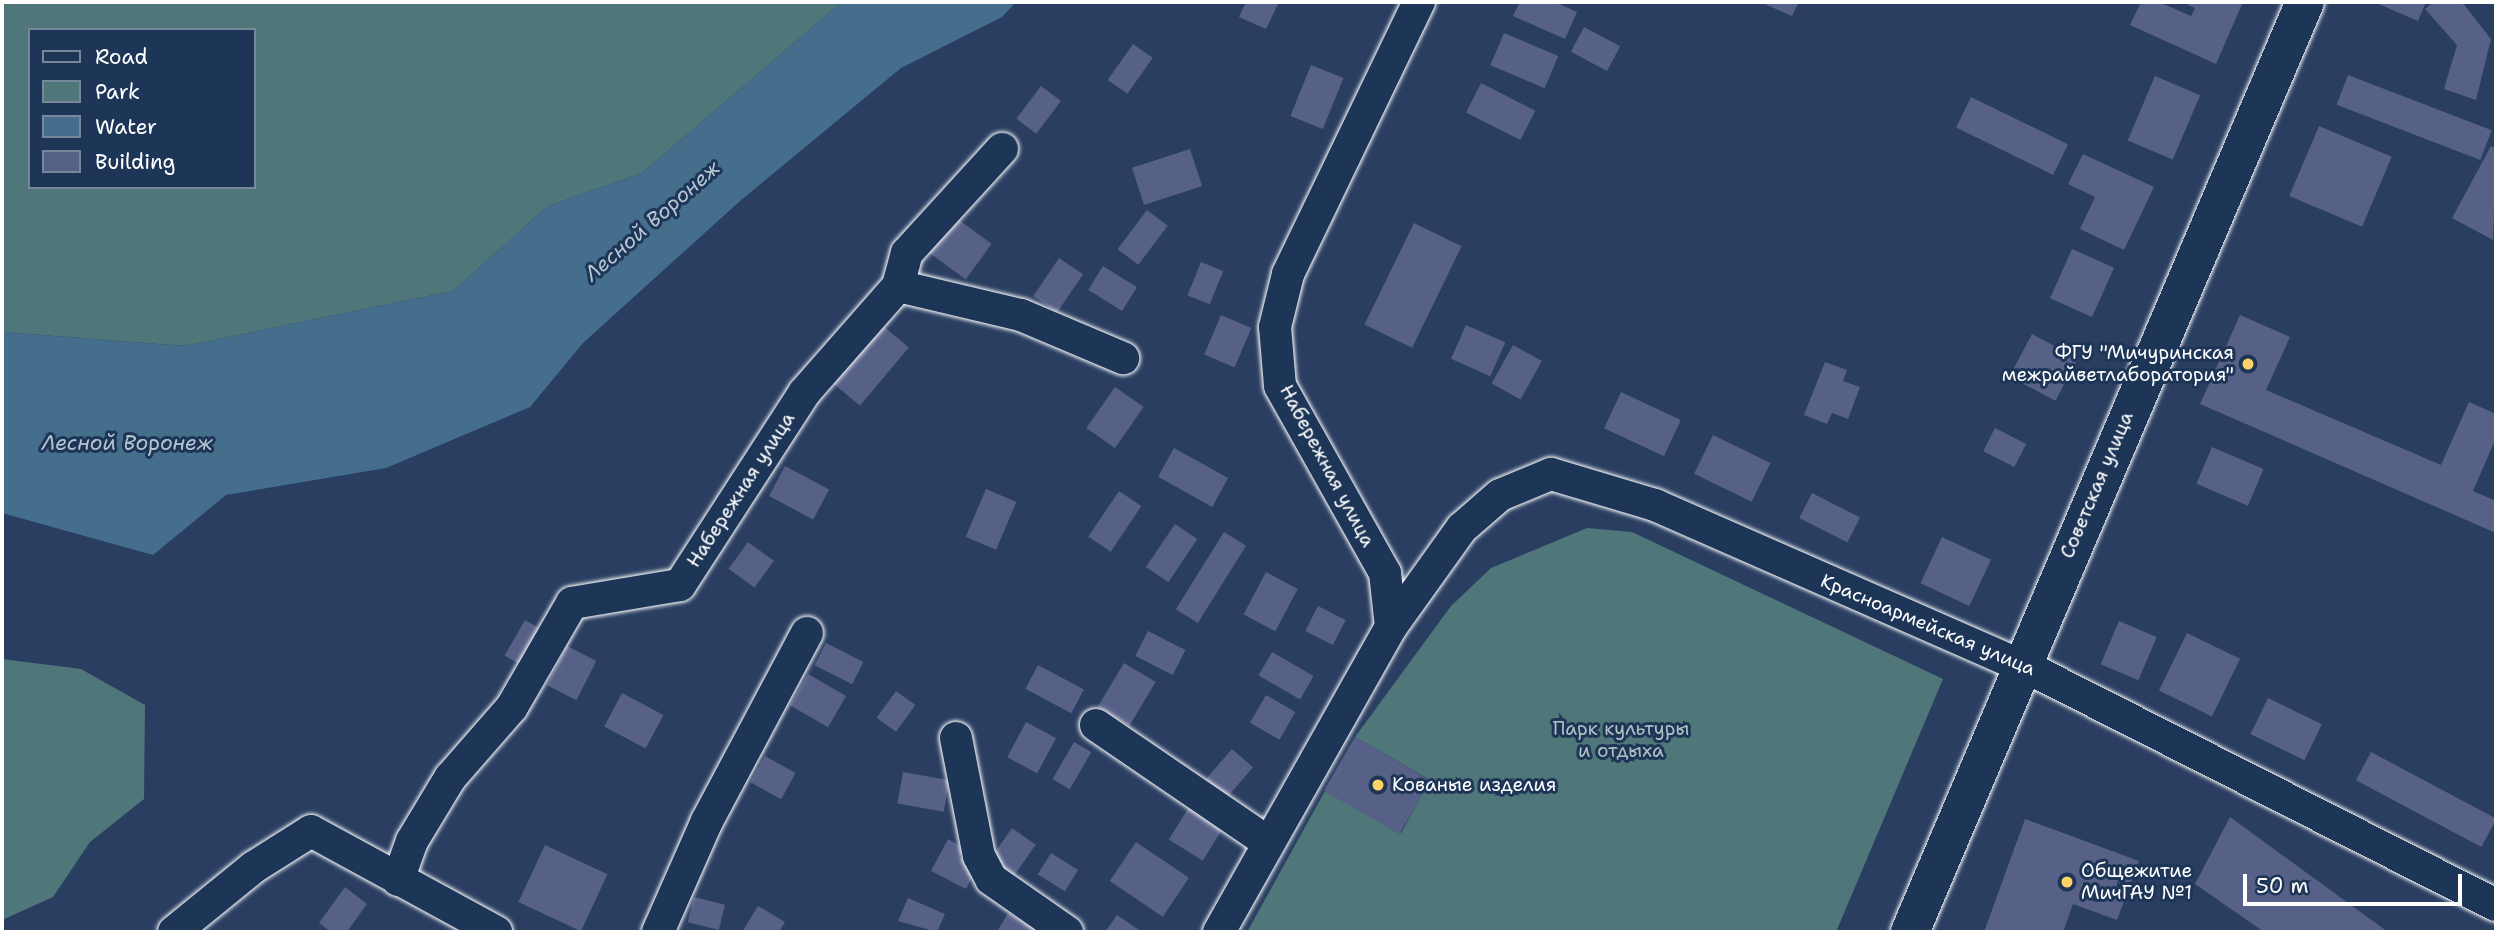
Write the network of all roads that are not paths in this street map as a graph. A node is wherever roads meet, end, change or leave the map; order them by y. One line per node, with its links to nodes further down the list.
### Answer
1 (1419, 2): 6 (street, Набережная улица)
2 (2305, 2): 8 (main road, Советская улица)
3 (1002, 149): 4 (street, Набережная улица)
4 (898, 286): 5 (street); 12 (street, Набережная улица)
5 (1123, 358)
6 (1391, 627): 8 (street, Красноармейская улица); 11 (street)
7 (807, 633): 16 (street)
8 (2020, 666): 13 (street, Красноармейская улица); 19 (main road, Советская улица)
9 (1096, 725): 11 (street)
10 (956, 738): 17 (street)
11 (1269, 843): 18 (street)
12 (398, 880): 14 (street); 15 (street)
13 (2496, 905)
14 (174, 932)
15 (496, 932)
16 (658, 932)
17 (1067, 932)
18 (1219, 932)
19 (1910, 932)

